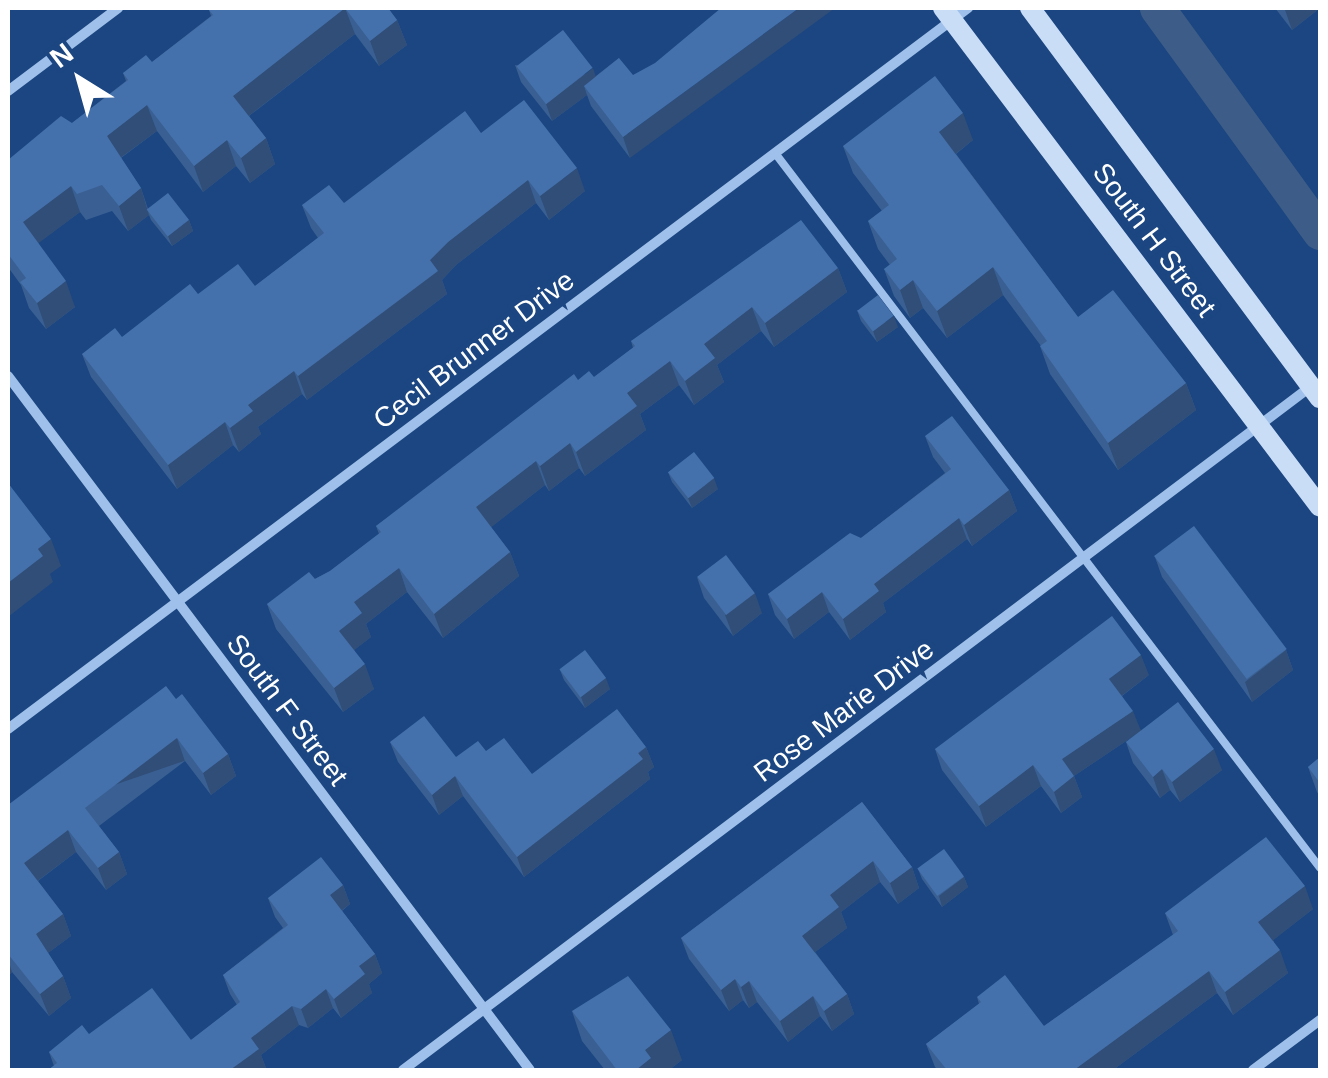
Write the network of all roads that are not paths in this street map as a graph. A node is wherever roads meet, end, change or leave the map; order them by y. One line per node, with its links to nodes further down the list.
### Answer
1 (118, 8): 4 (street)
2 (1030, 8): 7 (street, South H Street)
3 (954, 12): 5 (street, Cecil Brunner Drive); 8 (street, South H Street)
4 (8, 90)
5 (775, 153): 10 (lane); 11 (street, Cecil Brunner Drive)
6 (8, 376): 11 (street, South F Street)
7 (1316, 392): 8 (street, Rose Marie Drive)
8 (1261, 426): 9 (street, South H Street); 10 (street, Rose Marie Drive)
9 (1320, 507)
10 (1087, 557): 13 (lane); 14 (street, Rose Marie Drive)
11 (178, 602): 12 (street, Cecil Brunner Drive); 14 (street, South F Street)
12 (8, 729)
13 (1320, 868)
14 (484, 1010): 16 (street, Rose Marie Drive); 17 (street, South F Street)
15 (1320, 1020): 18 (street)
16 (403, 1070)
17 (530, 1070)
18 (1253, 1070)

